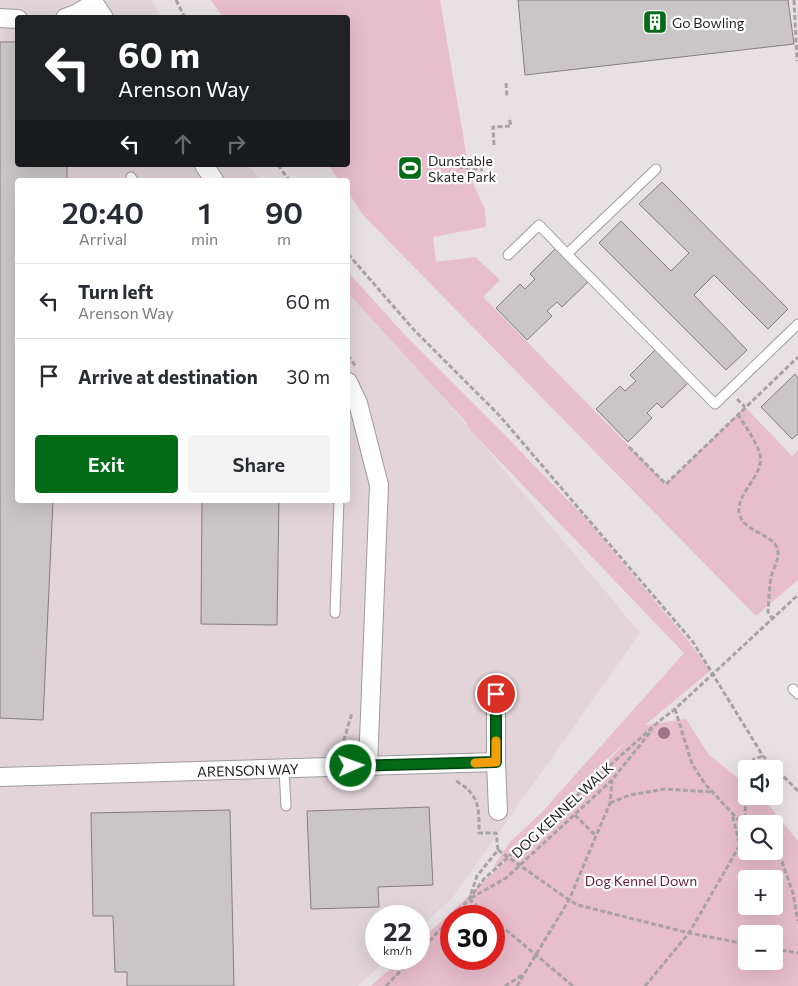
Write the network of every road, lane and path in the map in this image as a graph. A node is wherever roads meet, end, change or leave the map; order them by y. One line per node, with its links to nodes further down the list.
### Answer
1 (176, 0): 5 (path)
2 (794, 0): 8 (path)
3 (97, 7): 4 (street)
4 (73, 15)
5 (184, 15)
6 (0, 18): 7 (street)
7 (15, 19)
8 (797, 61)
9 (506, 83): 10 (path)
10 (508, 97)
11 (509, 117): 12 (path)
12 (494, 145)
13 (443, 165): 17 (path)
14 (205, 167): 18 (street)
15 (279, 167): 19 (path)
16 (656, 169): 20 (lane)
17 (483, 170)
18 (213, 178)
19 (288, 178)
20 (567, 254): 21 (lane); 23 (lane)
21 (508, 255)
22 (350, 256): 32 (path)
23 (798, 324)
24 (798, 356): 26 (path)
25 (350, 386): 41 (street)
26 (738, 414): 27 (path); 31 (path)
27 (629, 447)
28 (339, 503): 30 (lane)
29 (798, 595): 31 (path, DOG KENNEL WALK)
30 (335, 613)
31 (772, 618): 32 (path, DOG KENNEL WALK)
32 (713, 673): 35 (path, DOG KENNEL WALK); 38 (path)
33 (496, 694): 40 (street)
34 (355, 705): 37 (path)
35 (675, 708): 36 (path, DOG KENNEL WALK); 46 (path)
36 (657, 723): 44 (path, DOG KENNEL WALK); 55 (path, DOG KENNEL WALK)
37 (329, 750)
38 (763, 756): 39 (path); 45 (path)
39 (753, 760)
40 (496, 762): 41 (street, ARENSON WAY); 49 (street)
41 (368, 766): 42 (street, ARENSON WAY)
42 (284, 769): 43 (street, ARENSON WAY); 48 (lane)
43 (0, 777)
44 (612, 780): 47 (path); 50 (path, DOG KENNEL WALK)
45 (798, 791)
46 (712, 792): 47 (path); 51 (path)
47 (610, 803): 53 (path)
48 (286, 806)
49 (498, 811): 54 (path)
50 (575, 814): 53 (path); 57 (path, DOG KENNEL WALK)
51 (732, 814): 52 (path); 65 (path)
52 (738, 820)
53 (596, 836): 59 (path)
54 (498, 850): 55 (path); 58 (path)
55 (509, 858): 57 (path); 58 (path, DOG KENNEL WALK)
56 (780, 860): 62 (path)
57 (520, 865): 58 (path, DOG KENNEL WALK); 59 (path)
58 (469, 899): 60 (path, DOG KENNEL WALK); 61 (path)
59 (569, 900): 65 (path); 70 (path)
60 (463, 905)
61 (476, 905)
62 (798, 921)
63 (505, 929): 70 (path)
64 (440, 930): 66 (path, DOG KENNEL WALK)
65 (689, 933): 67 (path); 77 (path)
66 (430, 940)
67 (738, 942)
68 (783, 950): 69 (path)
69 (798, 953)
70 (536, 956): 72 (path); 76 (path)
71 (401, 970): 73 (path)
72 (526, 972): 74 (path); 75 (path)
73 (386, 986)
74 (505, 986)
75 (518, 986)
76 (573, 986)
77 (645, 986)

